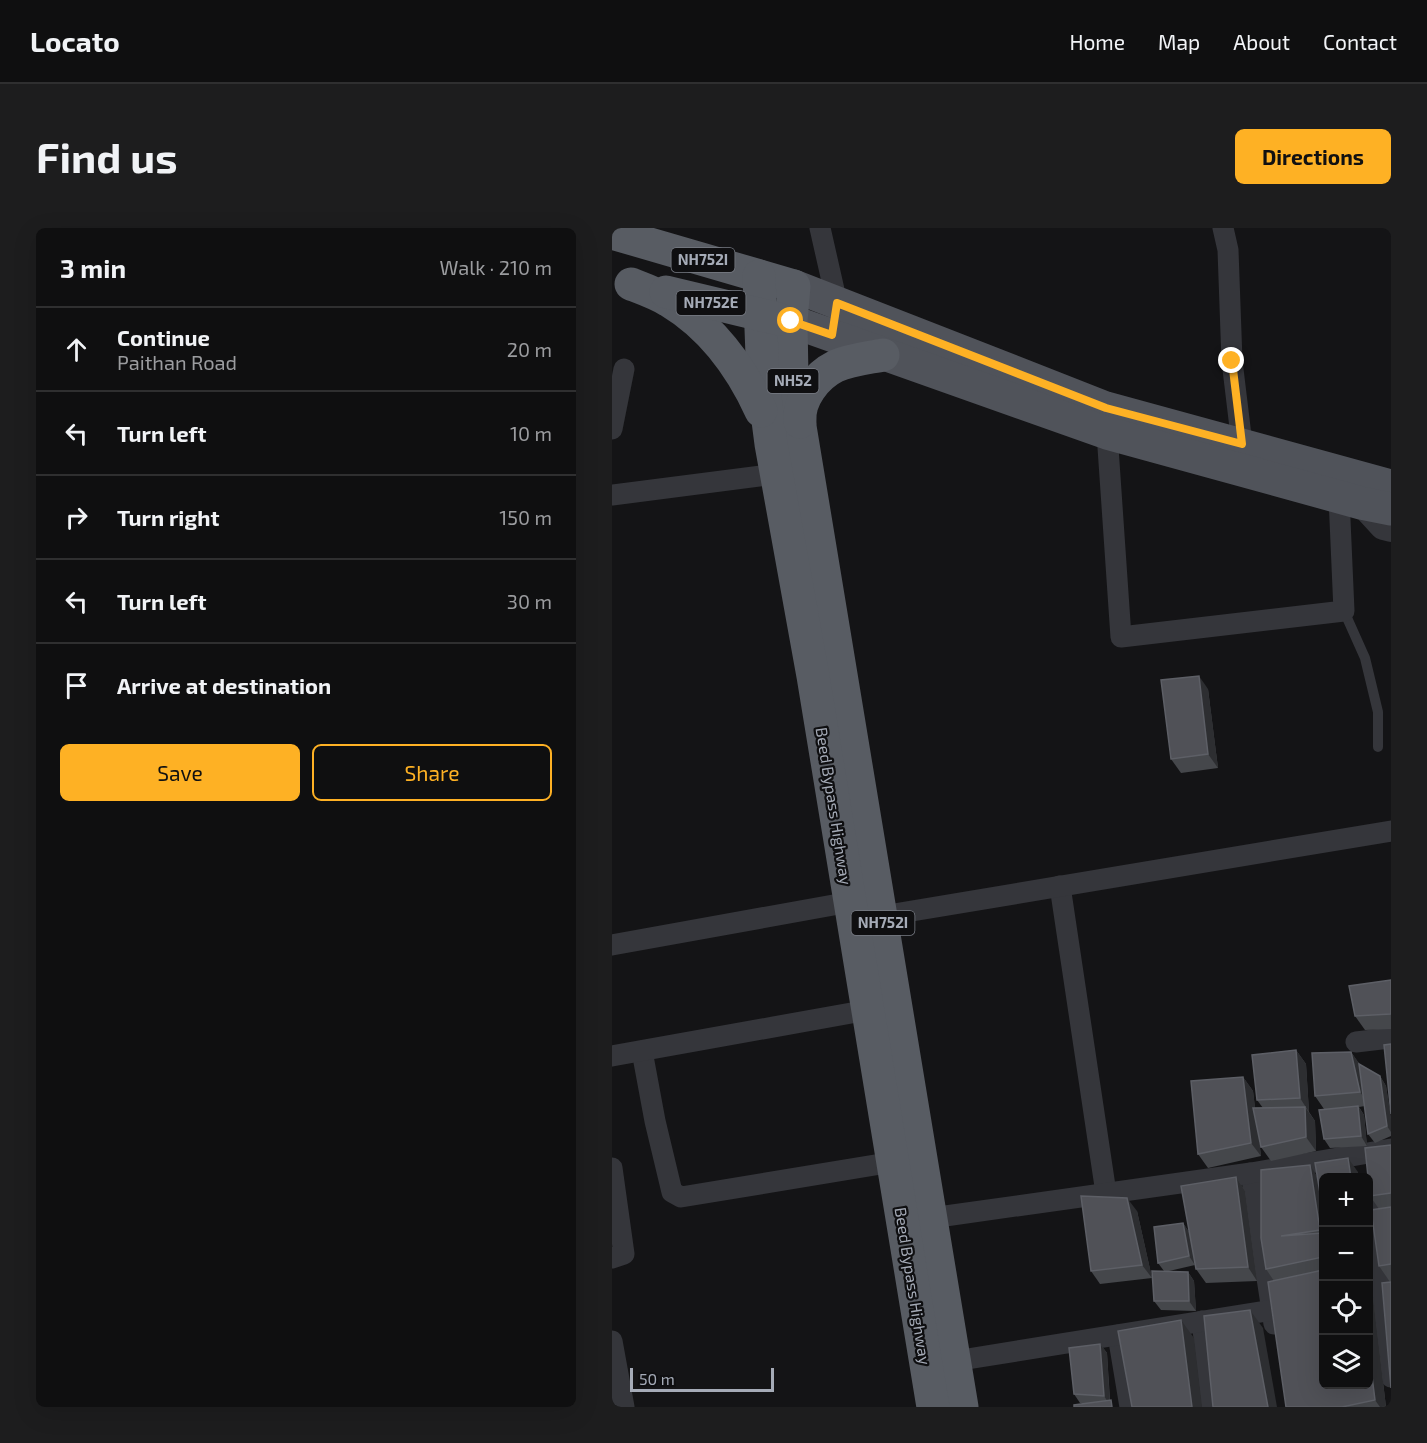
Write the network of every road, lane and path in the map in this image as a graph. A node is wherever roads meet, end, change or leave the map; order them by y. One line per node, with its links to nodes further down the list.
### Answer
1 (820, 228): 7 (street)
2 (1223, 228): 15 (street)
3 (612, 233): 4 (highway, NH752I)
4 (759, 276): 6 (highway, NH752I); 8 (highway, Beed Bypass Highway / NH752I)
5 (622, 281): 8 (highway, NH752E); 16 (highway)
6 (794, 286): 7 (main road); 9 (highway, Beed Bypass Highway / NH52)
7 (837, 303): 10 (street); 15 (main road)
8 (759, 314): 9 (highway, NH752E); 16 (highway, Beed Bypass Highway / NH752I)
9 (791, 321): 10 (main road, NH752E); 16 (highway, Beed Bypass Highway / NH52)
10 (832, 335): 11 (main road)
11 (882, 355): 14 (main road); 16 (highway, NH752I)
12 (624, 369): 13 (street)
13 (612, 429)
14 (1107, 433): 18 (main road); 19 (street)
15 (1242, 444): 18 (main road)
16 (783, 452): 17 (street); 23 (highway, Beed Bypass Highway / NH752I); 24 (highway, Beed Bypass Highway / NH752I)
17 (612, 495)
18 (1377, 497): 19 (street)
19 (1344, 611): 20 (lane)
20 (1378, 747)
21 (1391, 831): 22 (street)
22 (1060, 886): 24 (street); 37 (street)
23 (850, 902): 25 (street); 26 (highway, Beed Bypass Highway / NH752I)
24 (882, 916): 39 (highway, Beed Bypass Highway / NH752I)
25 (612, 945)
26 (868, 1010): 29 (street); 33 (highway, Beed Bypass Highway / NH752I)
27 (1391, 1038): 28 (street)
28 (1356, 1042)
29 (642, 1051): 30 (street); 33 (street)
30 (612, 1056)
31 (1391, 1149): 32 (street)
32 (1364, 1154): 35 (street); 36 (street)
33 (893, 1162): 53 (highway, Beed Bypass Highway / NH752I)
34 (612, 1168): 41 (street)
35 (1251, 1173): 37 (street); 45 (street)
36 (1366, 1173)
37 (1106, 1193): 39 (street)
38 (1373, 1198): 40 (street)
39 (931, 1218): 50 (highway, Beed Bypass Highway / NH752I)
40 (1382, 1221): 42 (street)
41 (612, 1258)
42 (1374, 1270): 44 (street)
43 (1291, 1288): 45 (street)
44 (1386, 1292): 51 (street)
45 (1270, 1301): 46 (street); 49 (street)
46 (1202, 1322): 47 (street); 56 (street)
47 (1118, 1335): 50 (street); 55 (street)
48 (612, 1341): 52 (street)
49 (1277, 1343)
50 (955, 1361): 54 (highway, Beed Bypass Highway / NH752I)
51 (1391, 1377)
52 (624, 1407)
53 (933, 1407)
54 (962, 1407)
55 (1130, 1407)
56 (1212, 1407)

